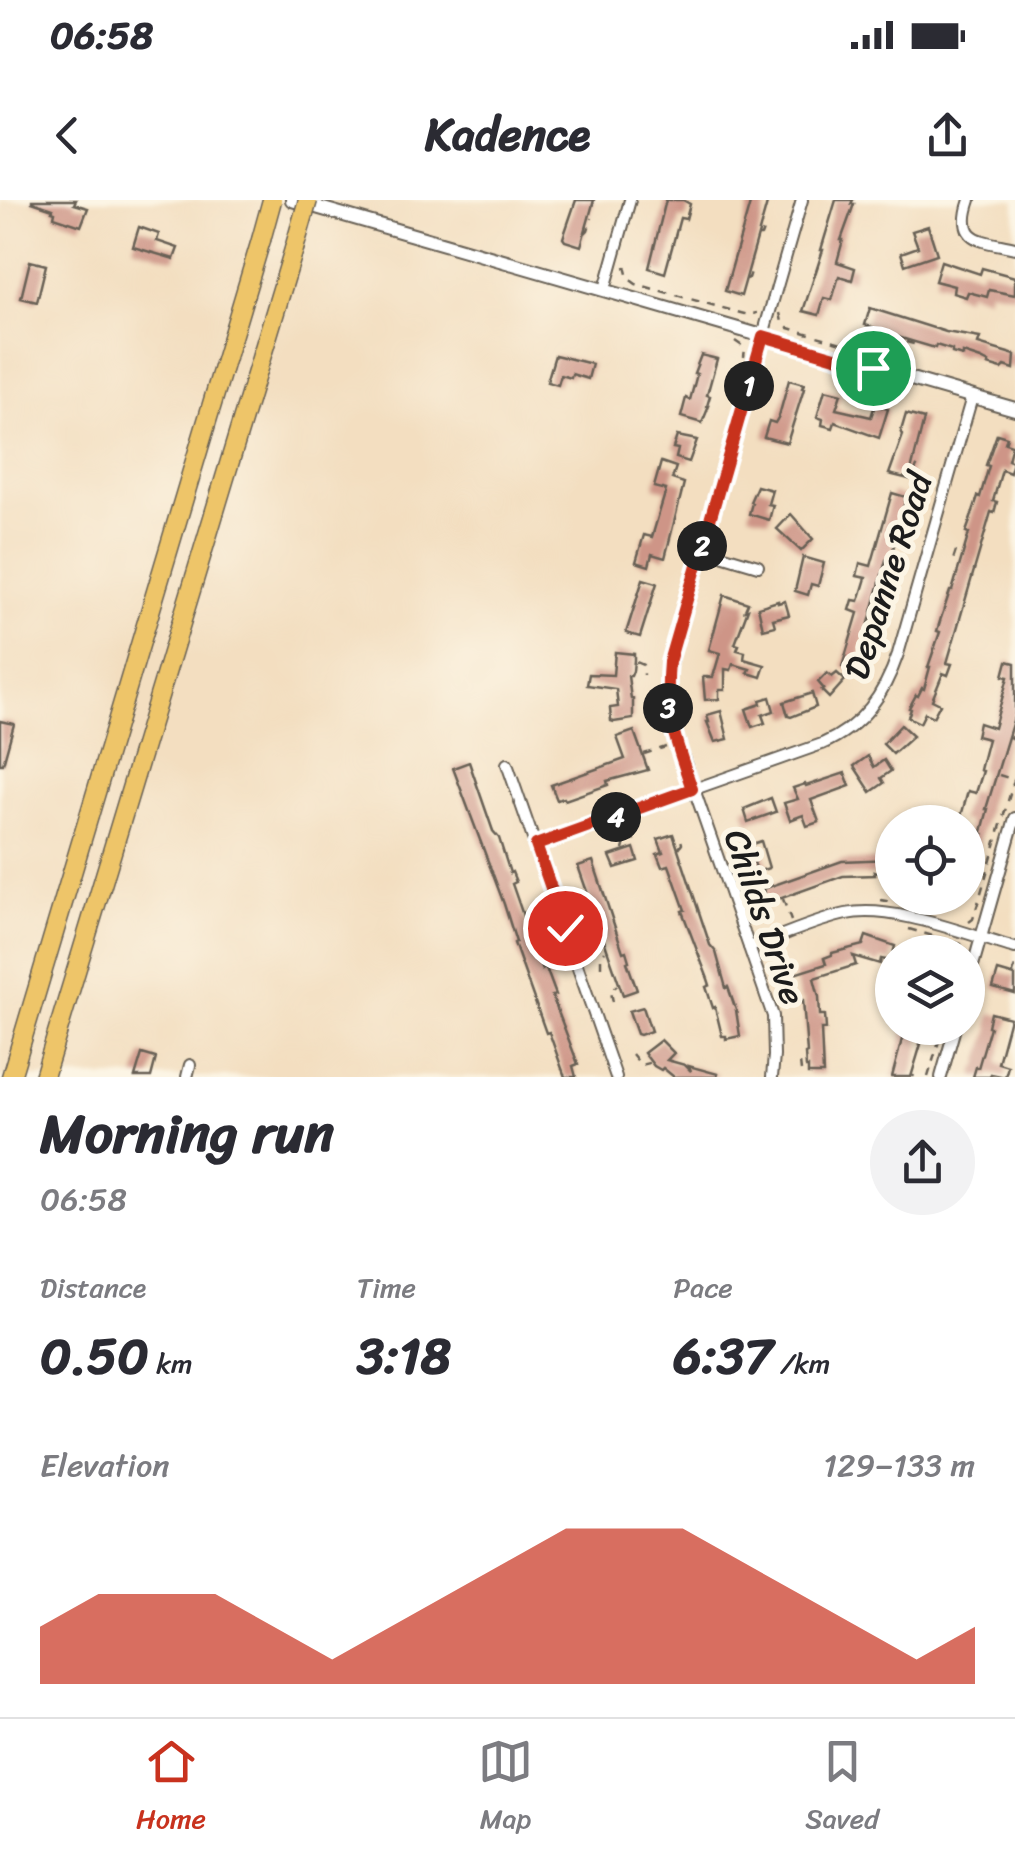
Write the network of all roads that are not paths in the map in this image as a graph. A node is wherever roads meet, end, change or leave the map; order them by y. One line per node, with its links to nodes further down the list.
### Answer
1 (272, 200): 24 (highway, bridge)
2 (292, 200): 8 (street)
3 (308, 200): 25 (highway, bridge)
4 (630, 200): 8 (street)
5 (802, 200): 9 (street, Childs Drive)
6 (970, 200): 7 (street)
7 (1015, 248)
8 (605, 289): 9 (street)
9 (763, 336): 10 (street); 12 (street, Childs Drive)
10 (972, 397): 11 (street); 15 (street, Depanne Road)
11 (1015, 410)
12 (701, 549): 13 (street); 15 (street, Childs Drive)
13 (758, 566)
14 (507, 764): 17 (street)
15 (692, 789): 17 (street, Depanne Road); 21 (street, Childs Drive)
16 (1015, 818): 19 (street)
17 (536, 845): 26 (street)
18 (970, 935): 21 (street)
19 (981, 935)
20 (985, 939): 22 (street)
21 (748, 947): 27 (street, Childs Drive)
22 (1015, 948)
23 (950, 1045): 28 (street)
24 (11, 1077)
25 (44, 1077)
26 (616, 1077)
27 (772, 1077)
28 (940, 1077)

